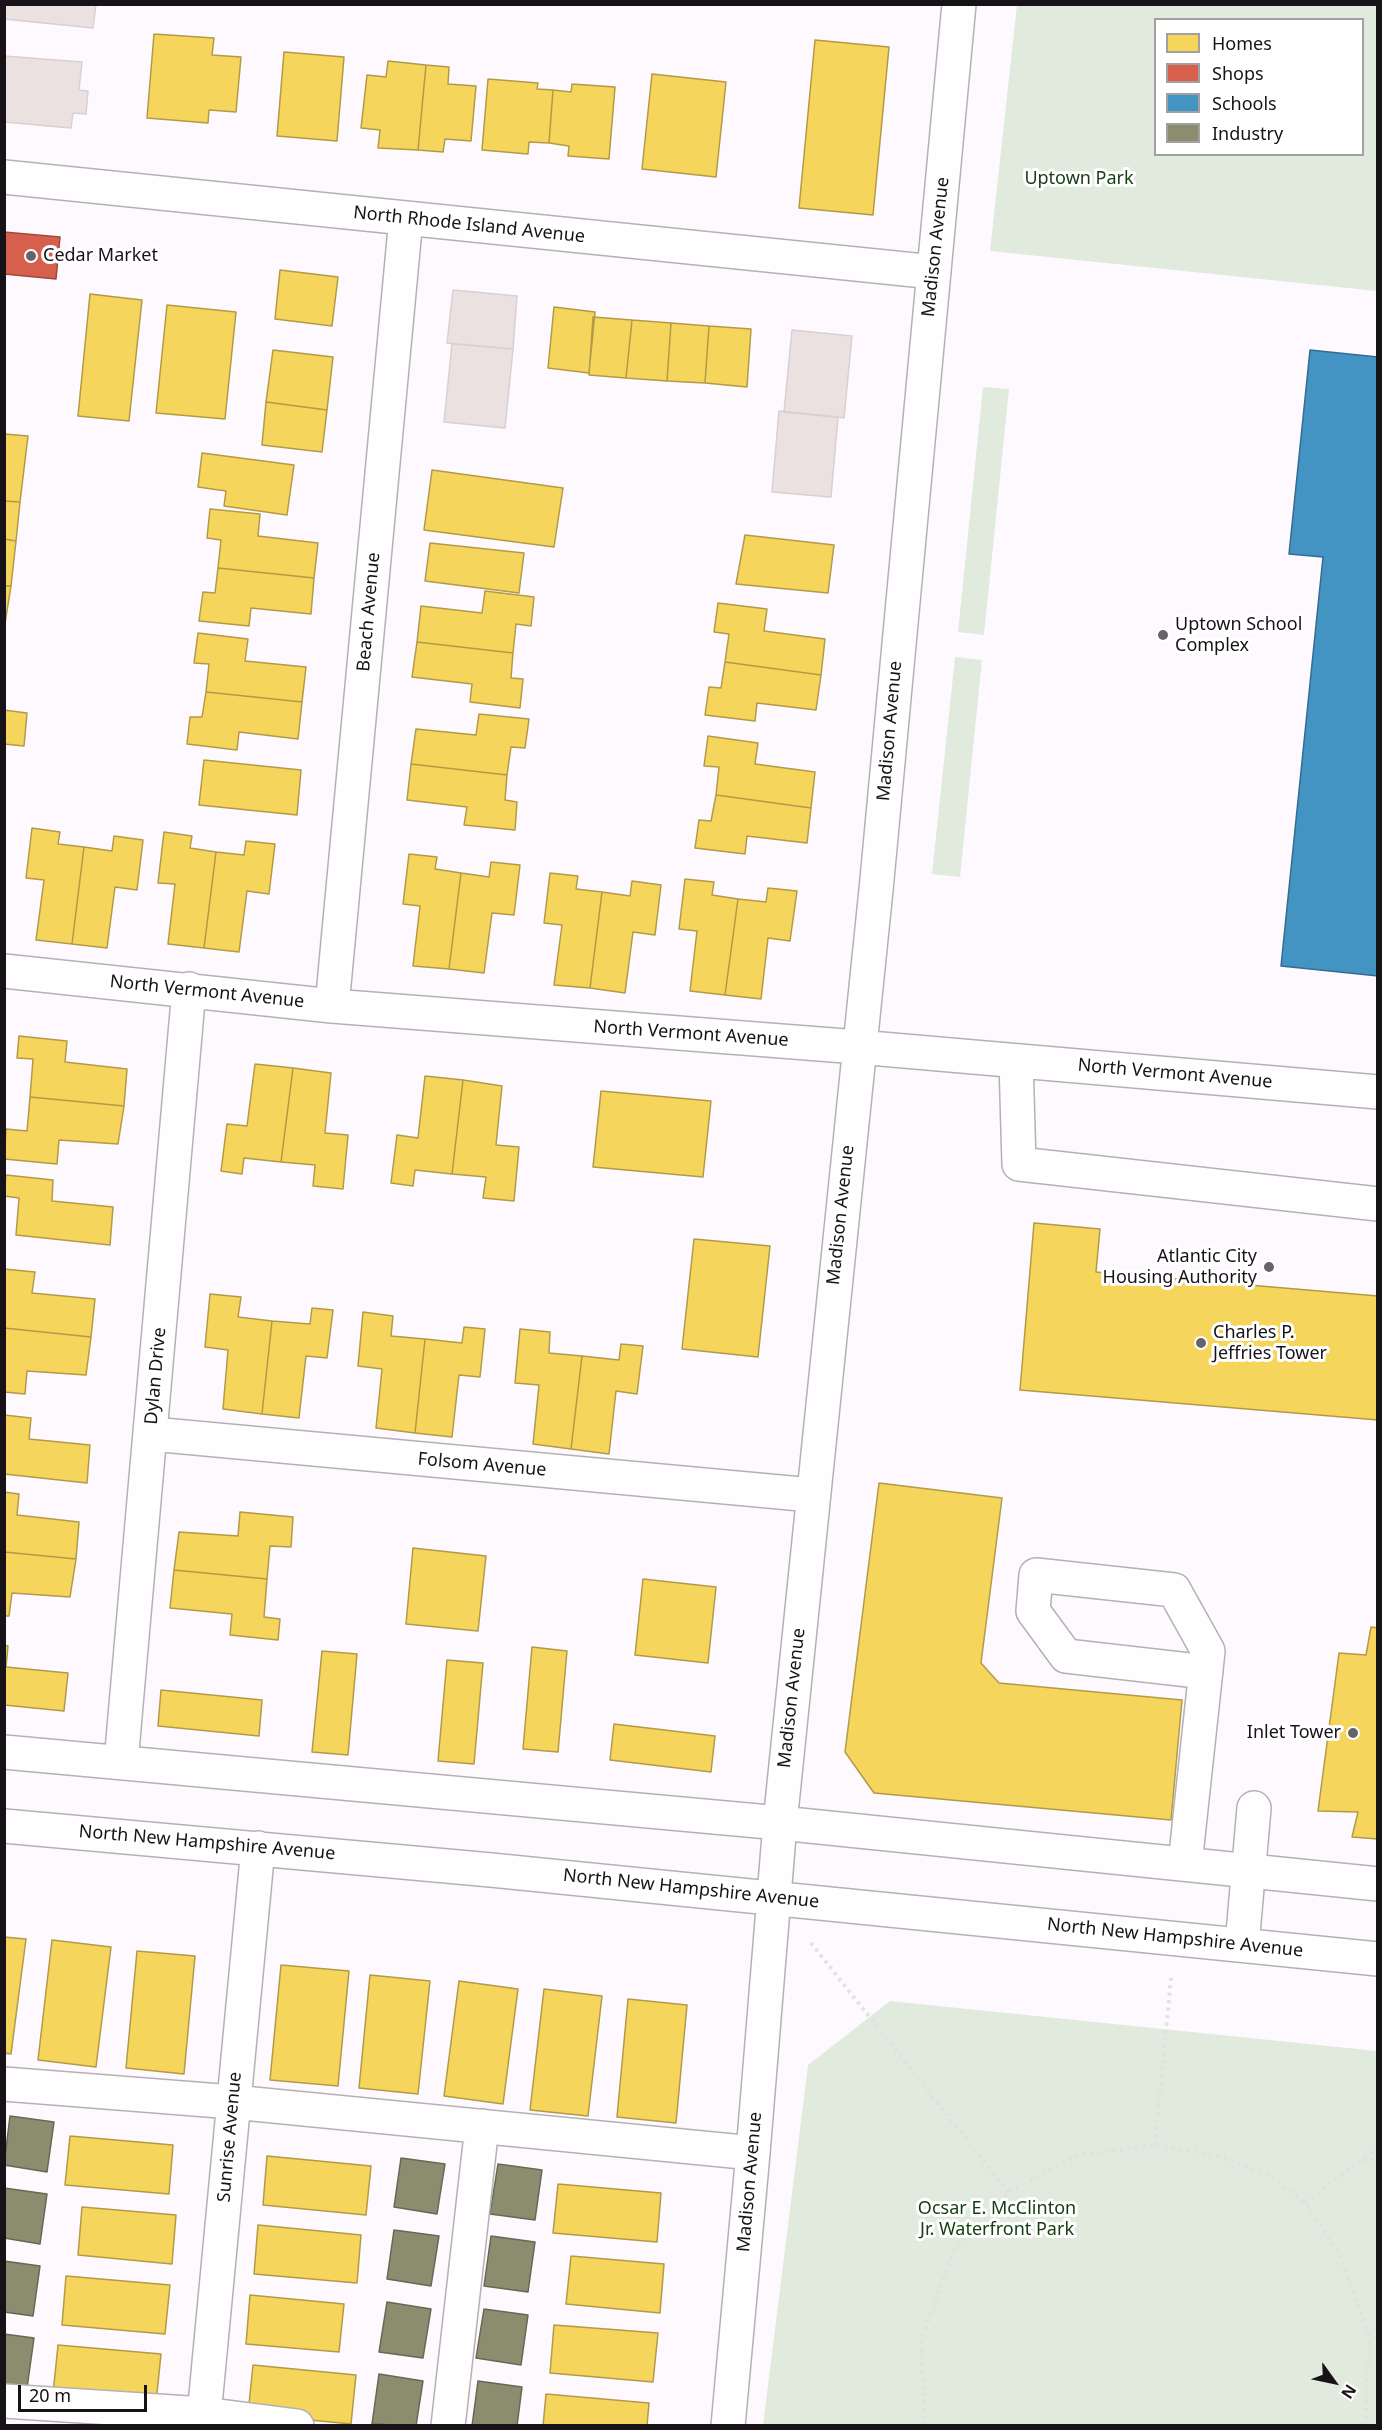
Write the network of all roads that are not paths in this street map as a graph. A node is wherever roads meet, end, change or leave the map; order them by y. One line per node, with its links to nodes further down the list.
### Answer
1 (959, 4): 4 (street, Madison Avenue)
2 (4, 177): 3 (street, North Rhode Island Avenue)
3 (406, 218): 4 (street, North Rhode Island Avenue); 7 (street, Beach Avenue)
4 (934, 272): 8 (street, Madison Avenue)
5 (4, 971): 6 (street, North Vermont Avenue)
6 (189, 989): 7 (street, North Vermont Avenue); 12 (street, Dylan Drive)
7 (332, 1006): 8 (street, North Vermont Avenue)
8 (858, 1047): 9 (street, North Vermont Avenue); 13 (street, Madison Avenue)
9 (1016, 1061): 10 (street, North Vermont Avenue); 11 (street)
10 (1377, 1092)
11 (1377, 1204)
12 (152, 1434): 13 (street, Folsom Avenue); 16 (street, Dylan Drive)
13 (812, 1496): 18 (street, Madison Avenue)
14 (1206, 1672): 14 (street); 21 (street)
15 (4, 1752): 16 (street)
16 (121, 1762): 18 (street)
17 (1254, 1808): 22 (street)
18 (780, 1823): 21 (street); 24 (street, Madison Avenue)
19 (4, 1826): 20 (street, North New Hampshire Avenue)
20 (258, 1848): 24 (street, North New Hampshire Avenue); 28 (street, Sunrise Avenue)
21 (1185, 1864): 22 (street)
22 (1250, 1871): 23 (street); 25 (street)
23 (1377, 1884)
24 (775, 1897): 25 (street, North New Hampshire Avenue); 30 (street, Madison Avenue)
25 (1242, 1945): 26 (street, North New Hampshire Avenue)
26 (1377, 1959)
27 (4, 2084): 28 (street)
28 (233, 2102): 29 (street); 32 (street, Sunrise Avenue)
29 (482, 2126): 30 (street); 34 (street)
30 (753, 2153): 35 (street, Madison Avenue)
31 (4, 2401): 32 (street)
32 (203, 2420): 33 (street)
33 (297, 2426)
34 (448, 2426)
35 (728, 2426)

